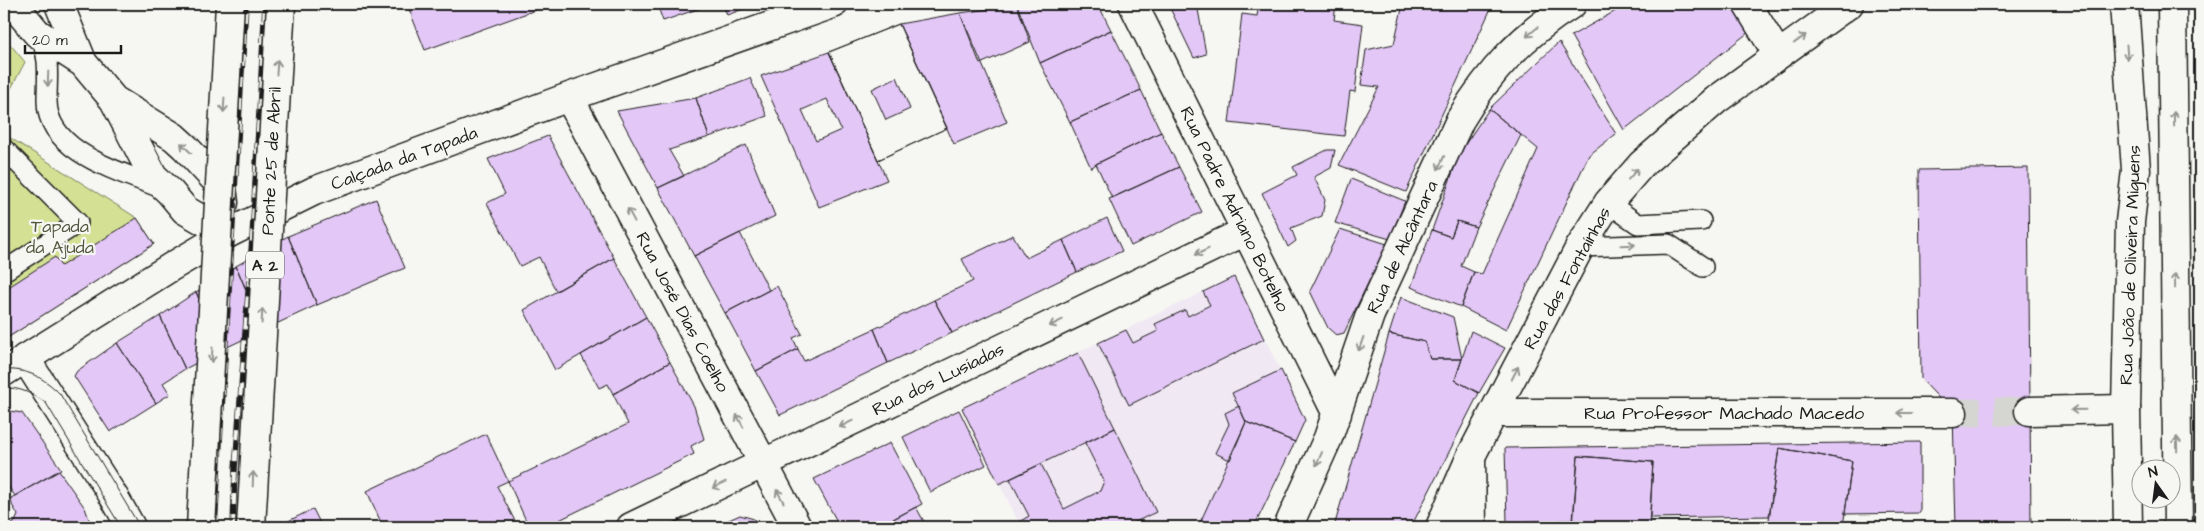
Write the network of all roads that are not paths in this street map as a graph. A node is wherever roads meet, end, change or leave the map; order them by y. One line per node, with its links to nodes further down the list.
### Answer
1 (13, 4): 12 (main road)
2 (59, 4): 14 (main road)
3 (230, 4): 35 (main road, one-way to 35, bridge)
4 (281, 4): 36 (main road, Ponte 25 de Abril / A 2, one-way to 4, bridge)
5 (833, 4): 15 (main road, Calçada da Tapada)
6 (1133, 4): 21 (main road, Rua Padre Adriano Botelho)
7 (1572, 4): 31 (main road, Rua de Alcântara, one-way to 31)
8 (1747, 4): 13 (main road)
9 (1850, 4): 13 (main road, Rua das Fontaínhas, one-way to 9)
10 (2124, 4): 27 (main road, Rua João de Oliveira Miguens, one-way to 27)
11 (2172, 4): 43 (main road, one-way to 11)
12 (37, 33): 14 (main road); 18 (lane, one-way to 18)
13 (1778, 55): 19 (main road, Rua das Fontaínhas, one-way to 13)
14 (83, 62): 16 (main road)
15 (569, 97): 22 (main road, Calçada da Tapada); 33 (main road, Rua José Dias Coelho, one-way to 15)
16 (114, 100): 18 (main road); 22 (main road, one-way to 16)
17 (4, 149): 25 (lane)
18 (170, 192): 22 (main road)
19 (1608, 203): 20 (lane); 23 (main road, Rua das Fontaínhas)
20 (1701, 221)
21 (1246, 231): 31 (main road, Rua Padre Adriano Botelho); 33 (main road, Rua dos Lusíadas, one-way to 33)
22 (228, 234): 26 (main road, Calçada da Tapada)
23 (1580, 247): 24 (lane, one-way to 24); 29 (main road, Rua das Fontaínhas, one-way to 23)
24 (1702, 267)
25 (4, 271)
26 (14, 365): 34 (main road)
27 (2126, 409): 28 (main road, one-way to 28); 42 (main road, Rua João de Oliveira Miguens)
28 (2029, 411)
29 (1494, 413): 30 (main road, Rua Professor Machado Macedo, one-way to 29); 32 (main road, Rua das Fontaínhas)
30 (1953, 413)
31 (1336, 414): 39 (main road, Rua de Alcântara, one-way to 39)
32 (1471, 456): 40 (main road, Rua das Fontaínhas); 41 (main road)
33 (762, 464): 37 (main road, Rua dos Lusíadas, one-way to 37); 38 (main road, Rua José Dias Coelho, one-way to 33)
34 (131, 527)
35 (201, 527)
36 (251, 527)
37 (631, 527)
38 (797, 527)
39 (1288, 527)
40 (1440, 527)
41 (1472, 527)
42 (2128, 527)
43 (2178, 527)

